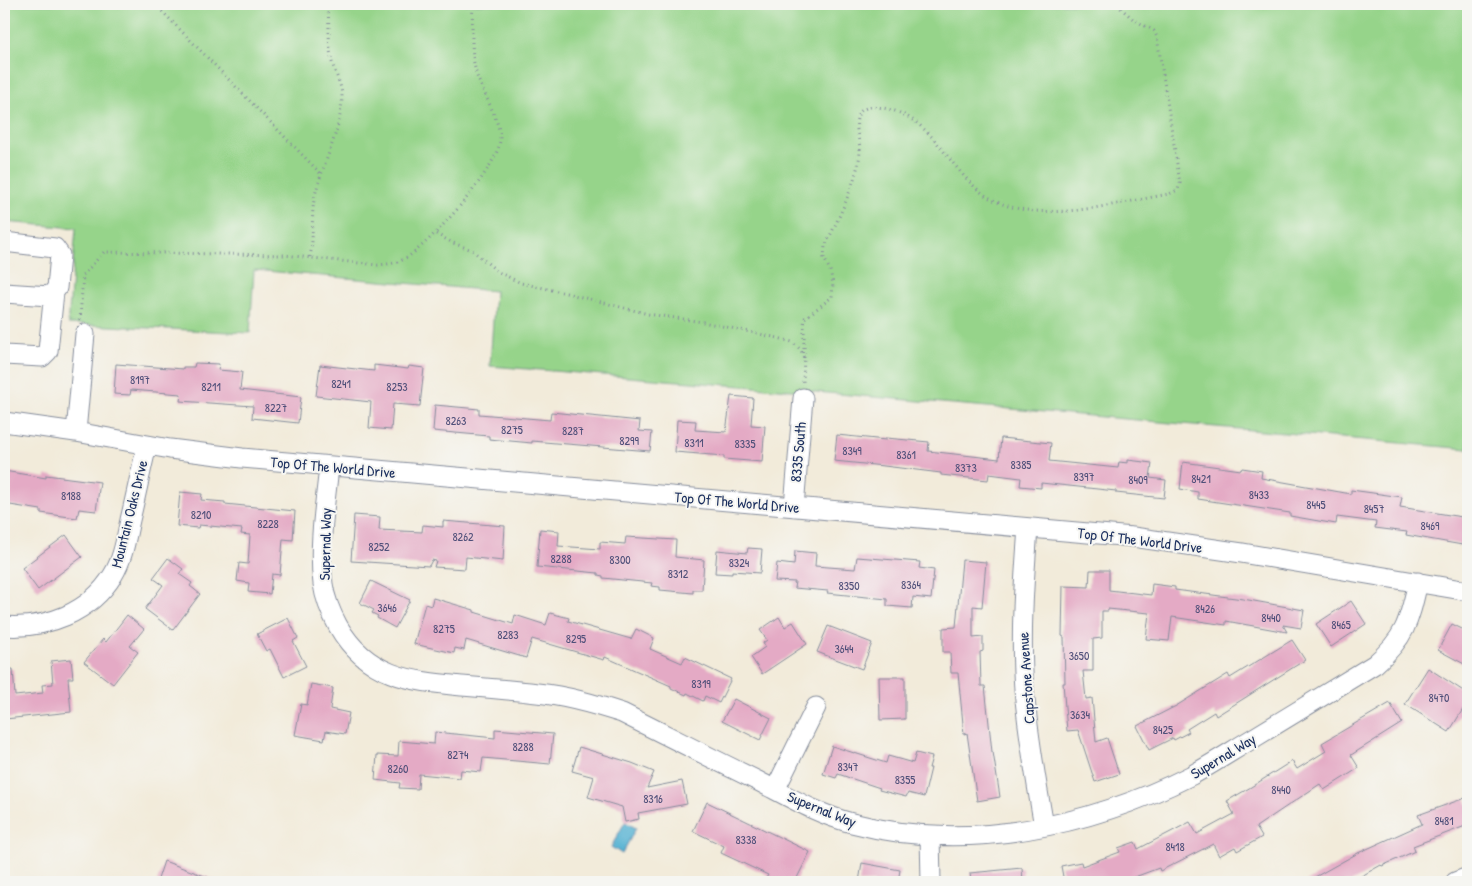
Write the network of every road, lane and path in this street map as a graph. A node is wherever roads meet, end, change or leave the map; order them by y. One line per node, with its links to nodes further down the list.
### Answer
1 (155, 4): 5 (path)
2 (327, 4): 5 (path)
3 (473, 4): 6 (path)
4 (1116, 4): 13 (path)
5 (321, 174): 8 (path)
6 (436, 234): 8 (path); 13 (path)
7 (4, 242): 9 (street)
8 (310, 257): 11 (path)
9 (54, 292): 10 (street); 12 (street)
10 (4, 293)
11 (85, 334): 16 (street)
12 (4, 355)
13 (804, 358): 14 (path)
14 (803, 398): 19 (street, 8335 South)
15 (4, 422): 16 (street, Top Of The World Drive)
16 (76, 432): 17 (street, Top Of The World Drive)
17 (146, 445): 18 (street, Top Of The World Drive); 23 (street, Mountain Oaks Drive)
18 (329, 466): 19 (street, Top Of The World Drive); 25 (street, Supernal Way)
19 (794, 506): 20 (street, Top Of The World Drive)
20 (1028, 528): 21 (street, Top Of The World Drive); 26 (street, Capstone Avenue)
21 (1418, 582): 22 (street, Top Of The World Drive); 26 (street, Supernal Way)
22 (1468, 591)
23 (4, 626)
24 (816, 707): 25 (street)
25 (775, 790): 27 (street, Supernal Way)
26 (1044, 826): 27 (street, Supernal Way)
27 (930, 836): 29 (street)
28 (1468, 877): 30 (street)
29 (931, 882)
30 (1455, 882)

